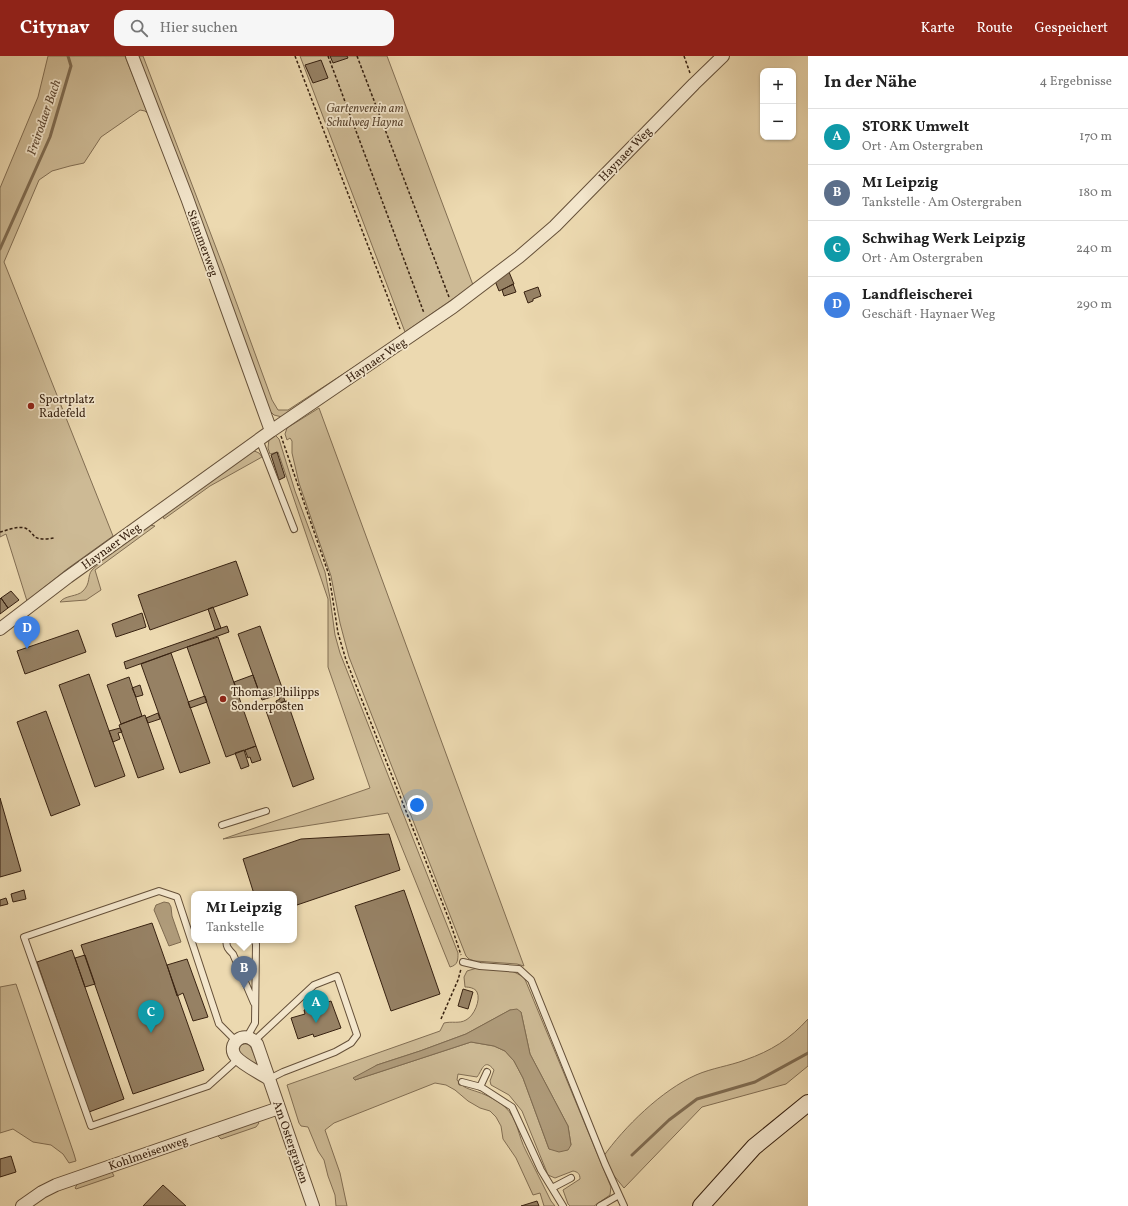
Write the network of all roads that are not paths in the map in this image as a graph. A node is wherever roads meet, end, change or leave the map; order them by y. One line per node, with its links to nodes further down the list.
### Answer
1 (132, 56): 3 (street, Stämmerweg)
2 (723, 56): 3 (street, Haynaer Weg)
3 (274, 429): 4 (street, Haynaer Weg)
4 (259, 439): 5 (lane); 6 (street, Haynaer Weg)
5 (294, 529)
6 (0, 629)
7 (266, 811): 8 (lane)
8 (222, 825)
9 (191, 939): 16 (lane)
10 (192, 943): 15 (lane)
11 (227, 943): 14 (lane)
12 (256, 943): 14 (lane)
13 (463, 962): 25 (lane)
14 (255, 1007): 15 (lane)
15 (246, 1040): 16 (street); 18 (street, Am Ostergraben); 18 (lane)
16 (238, 1060): 18 (street)
17 (487, 1072): 20 (lane)
18 (269, 1079): 22 (street, Am Ostergraben)
19 (462, 1082): 20 (lane)
20 (480, 1087): 24 (lane)
21 (808, 1103): 31 (street)
22 (279, 1108): 26 (street, Kohlmeisenweg); 27 (street, Am Ostergraben)
23 (571, 1178): 24 (lane)
24 (552, 1188): 28 (lane)
25 (619, 1195): 29 (lane); 30 (lane)
26 (22, 1206)
27 (313, 1206)
28 (563, 1206)
29 (600, 1206)
30 (624, 1206)
31 (701, 1206)

